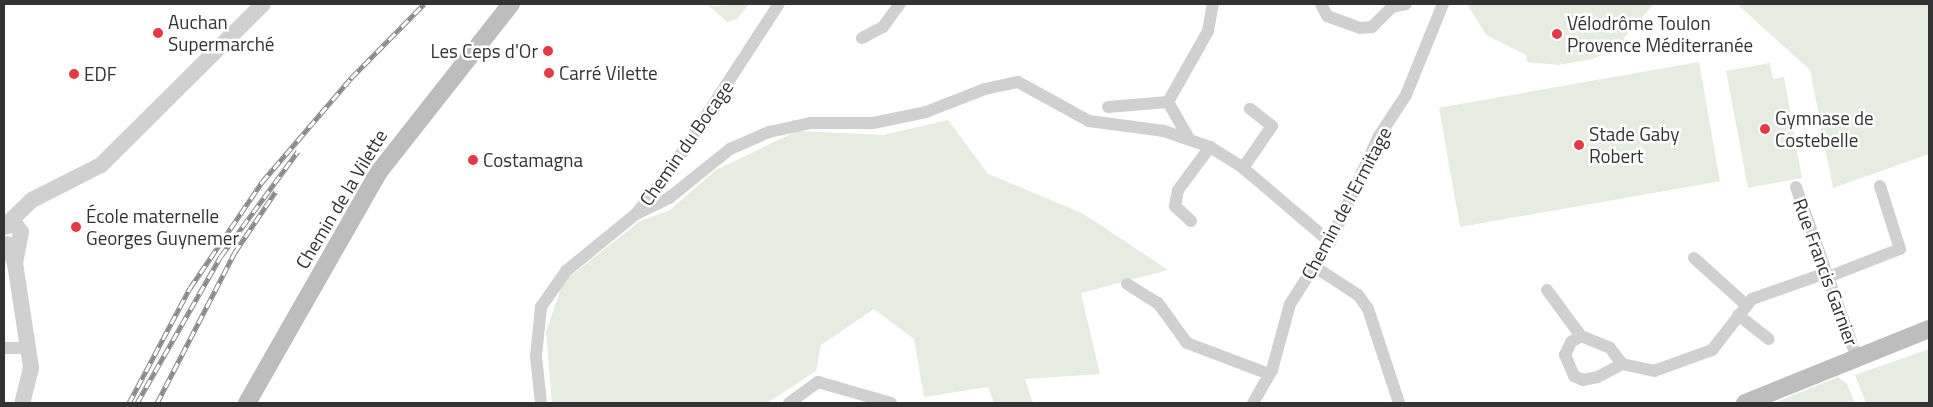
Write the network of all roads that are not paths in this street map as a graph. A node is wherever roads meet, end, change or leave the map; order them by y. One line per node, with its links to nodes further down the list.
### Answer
1 (251, 4): 13 (street)
2 (263, 4): 13 (street)
3 (511, 4): 11 (main road, Chemin de la Vilette)
4 (525, 4): 11 (main road, Chemin de la Vilette)
5 (779, 4): 22 (street, Chemin du Bocage)
6 (900, 4): 12 (street)
7 (1213, 4): 14 (street)
8 (1320, 4): 9 (street)
9 (1406, 4)
10 (1442, 4): 25 (street, Chemin de l'Ermitage)
11 (492, 31): 41 (main road, Chemin de la Vilette)
12 (862, 38)
13 (210, 54): 24 (street)
14 (1168, 102): 15 (street); 17 (street)
15 (1108, 107)
16 (1250, 109): 19 (street)
17 (1188, 137): 18 (street); 22 (street)
18 (1210, 147): 19 (street); 23 (street)
19 (1243, 168): 25 (street)
20 (1880, 186): 28 (street)
21 (1796, 187): 28 (street, Rue Francis Garnier)
22 (636, 214): 42 (street, Chemin du Bocage)
23 (1192, 221)
24 (10, 235): 36 (street)
25 (1330, 242): 27 (street, Chemin de l'Ermitage)
26 (1694, 258): 31 (street)
27 (1315, 267): 39 (street, Chemin de l'Ermitage); 46 (street)
28 (1827, 275): 31 (street); 37 (street, Rue Francis Garnier)
29 (1127, 284): 39 (street)
30 (1547, 290): 33 (street)
31 (1742, 309): 34 (street); 38 (street)
32 (1929, 329): 37 (main road)
33 (1581, 336): 38 (street); 38 (street)
34 (1769, 339)
35 (4, 348): 36 (street)
36 (28, 348): 40 (street)
37 (1857, 358): 47 (main road)
38 (1622, 364)
39 (1269, 374): 45 (street, Chemin de l'Ermitage)
40 (22, 403)
41 (247, 403)
42 (541, 403)
43 (789, 403): 44 (street)
44 (891, 403)
45 (1253, 403)
46 (1399, 403)
47 (1745, 403)

